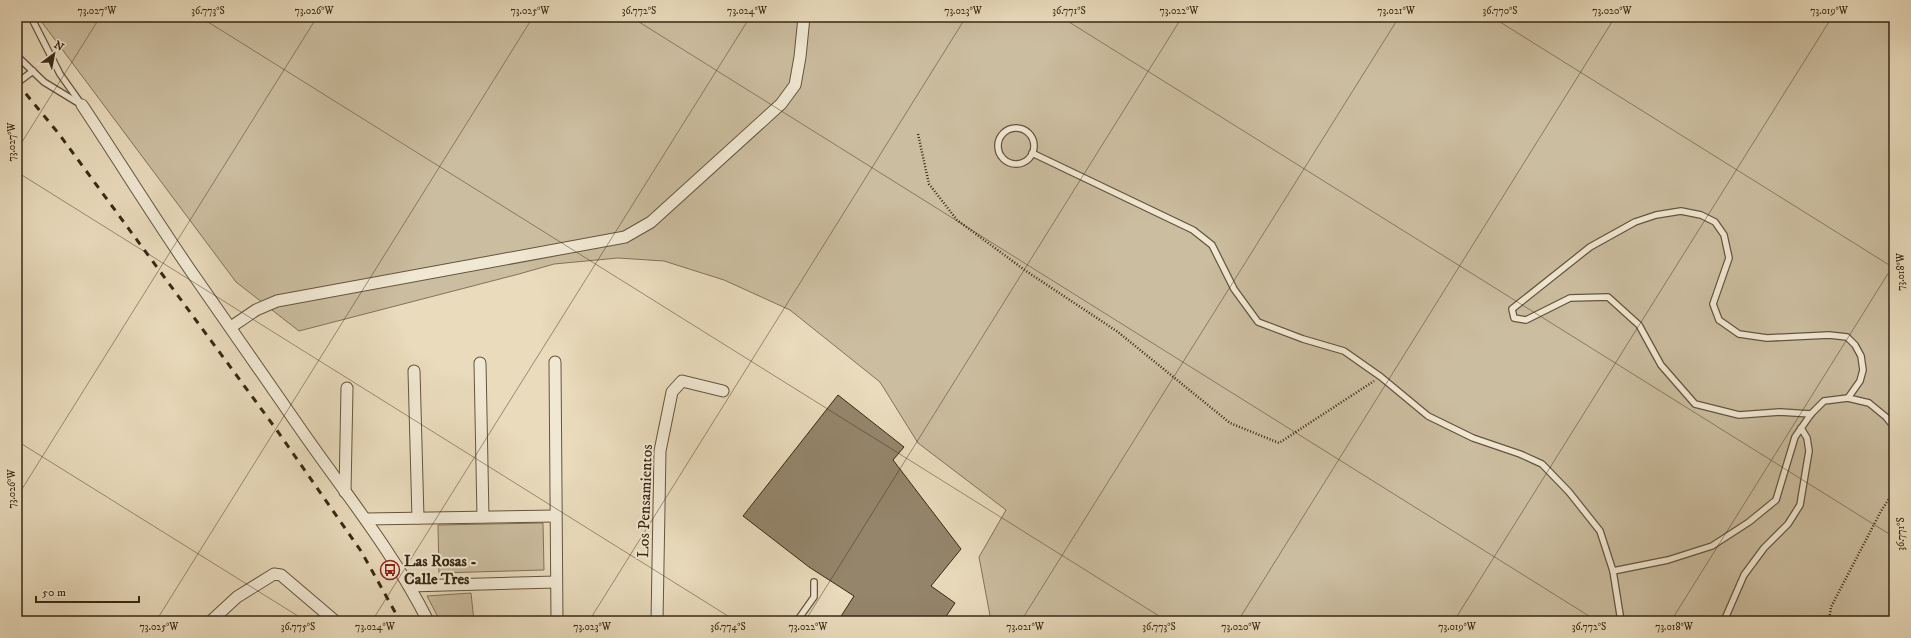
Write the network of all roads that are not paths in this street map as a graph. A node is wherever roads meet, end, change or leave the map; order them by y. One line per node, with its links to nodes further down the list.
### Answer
1 (31, 17): 6 (lane)
2 (804, 17): 8 (street)
3 (17, 56): 4 (lane)
4 (33, 71): 5 (lane); 6 (lane)
5 (17, 83)
6 (82, 105): 8 (street)
7 (1032, 153): 7 (lane); 23 (lane)
8 (231, 327): 18 (street)
9 (555, 362): 19 (street)
10 (480, 363): 20 (street)
11 (414, 372): 21 (street)
12 (347, 388): 18 (street)
13 (723, 391): 31 (street, Los Pensamientos)
14 (1848, 398): 15 (lane); 15 (lane); 16 (lane)
15 (1811, 414): 17 (lane)
16 (1894, 427)
17 (1801, 428): 23 (lane); 34 (lane)
18 (345, 492): 22 (street)
19 (555, 516): 20 (street); 24 (street)
20 (483, 517): 21 (street)
21 (418, 518): 22 (street)
22 (366, 520): 26 (street)
23 (1613, 571): 33 (lane)
24 (556, 582): 26 (street); 30 (street)
25 (814, 582): 32 (lane)
26 (409, 586): 29 (street)
27 (211, 621): 28 (street)
28 (334, 621)
29 (428, 621)
30 (557, 621)
31 (657, 621)
32 (797, 621)
33 (1621, 621)
34 (1724, 621)

